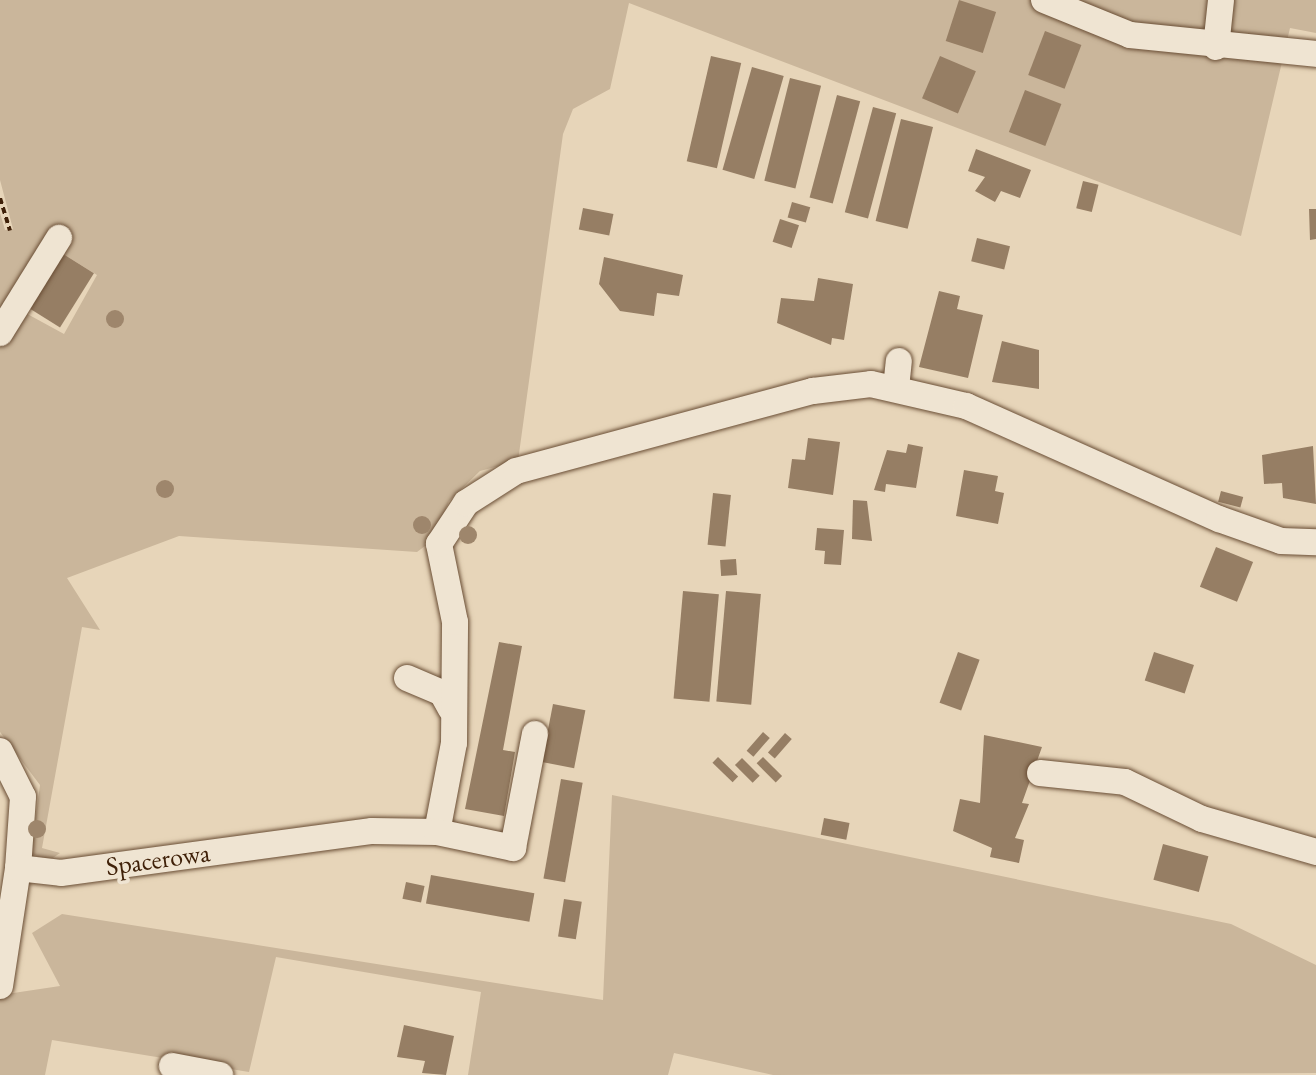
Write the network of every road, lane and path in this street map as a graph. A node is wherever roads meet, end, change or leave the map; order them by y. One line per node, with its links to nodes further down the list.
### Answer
1 (1044, 0): 3 (street)
2 (1221, 0): 3 (street)
3 (1216, 47): 4 (street)
4 (1316, 54)
5 (0, 198): 6 (path)
6 (10, 230)
7 (59, 238): 8 (street)
8 (0, 333)
9 (899, 361): 10 (street)
10 (896, 388): 11 (street); 13 (street)
11 (1316, 542)
12 (407, 678): 13 (street)
13 (451, 709): 17 (street)
14 (535, 734): 17 (street, Spacerowa)
15 (0, 751): 19 (street)
16 (1040, 773): 18 (street)
17 (427, 831): 19 (street, Spacerowa)
18 (1316, 852)
19 (18, 868): 20 (street)
20 (0, 986)
21 (172, 1066): 22 (street)
22 (220, 1075)

